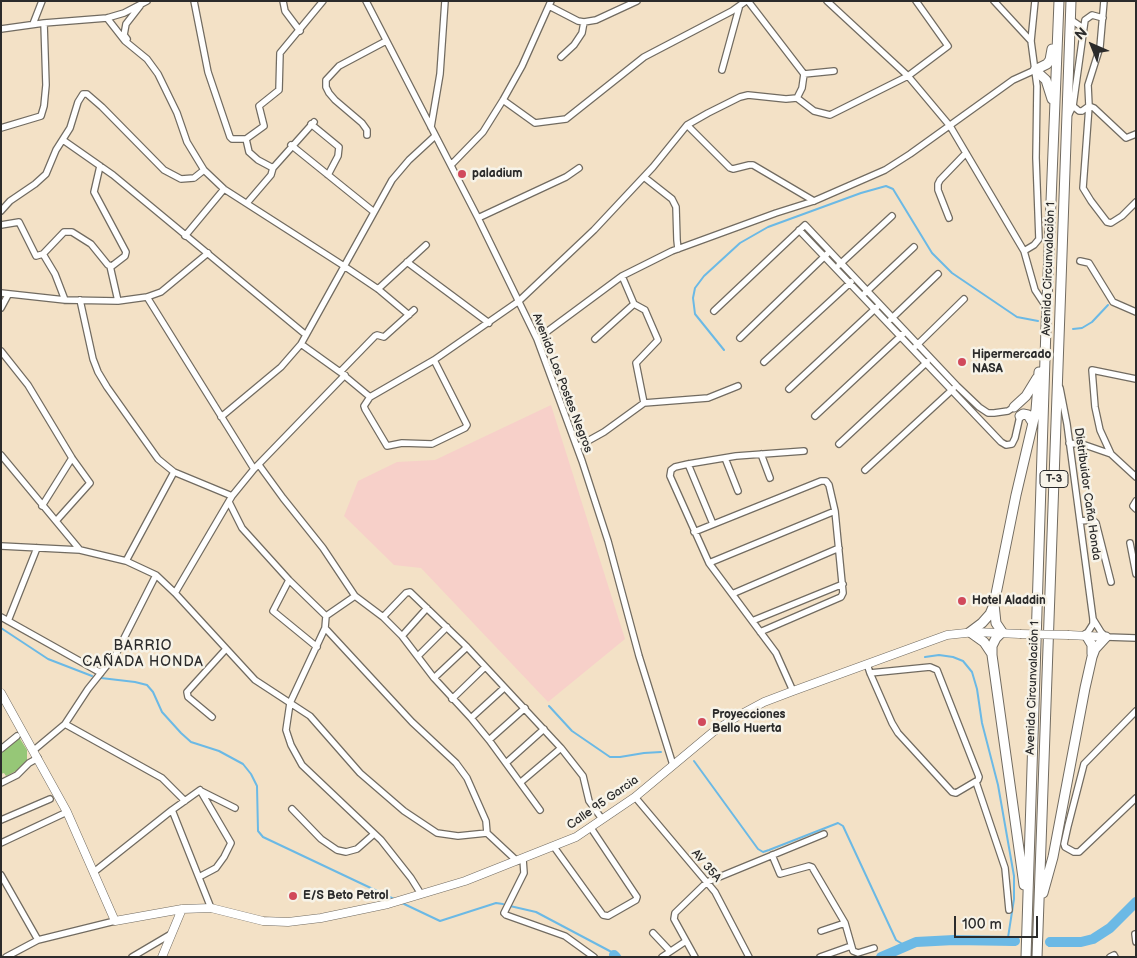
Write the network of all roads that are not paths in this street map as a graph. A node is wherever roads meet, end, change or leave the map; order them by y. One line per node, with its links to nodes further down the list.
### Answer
1 (42, 1): 26 (street)
2 (194, 1): 52 (street)
3 (283, 1): 29 (street)
4 (324, 1): 29 (street)
5 (366, 1): 30 (street, Avenido Los Postes Negros)
6 (445, 1): 48 (street)
7 (637, 1): 24 (street)
8 (747, 1): 19 (street); 37 (street)
9 (827, 1): 38 (street)
10 (926, 1): 18 (street)
11 (994, 1): 31 (street)
12 (1035, 1): 31 (street)
13 (1059, 1): 20 (main road, Avenida Circunvalación 1 / T-3)
14 (1071, 1): 23 (main road, Avenida Circunvalación 1 / T-3)
15 (1104, 1): 22 (street)
16 (145, 3): 21 (street); 32 (street)
17 (550, 4): 24 (street); 40 (street)
18 (918, 4): 38 (street)
19 (738, 8): 34 (street); 40 (street)
20 (1058, 14): 35 (main road); 43 (main road, Avenida Circunvalación 1 / T-3)
21 (107, 18): 25 (street); 32 (street)
22 (1103, 18): 27 (street); 42 (street)
23 (1070, 19): 27 (street); 44 (main road, Avenida Circunvalación 1 / T-3)
24 (584, 22): 33 (street)
25 (44, 23): 26 (street); 47 (street)
26 (33, 24): 28 (street)
27 (1083, 28): 41 (street)
28 (1, 29)
29 (300, 30): 52 (street)
30 (386, 41): 48 (street, Avenido Los Postes Negros); 50 (street)
31 (1031, 41): 35 (street)
32 (130, 45): 60 (street)
33 (562, 57)
34 (722, 70)
35 (1035, 70): 43 (main road); 46 (street); 81 (street)
36 (834, 71): 37 (street)
37 (804, 74): 39 (street)
38 (908, 76): 39 (street); 46 (street)
39 (797, 98): 45 (street)
40 (503, 100): 56 (street)
41 (1073, 106): 42 (street); 44 (street)
42 (1089, 106): 49 (street); 65 (street)
43 (1054, 114): 107 (main road, Avenida Circunvalación 1 / T-3)
44 (1066, 123): 126 (main road, Avenida Circunvalación 1 / T-3)
45 (687, 125): 62 (street); 64 (street)
46 (950, 126): 55 (street); 64 (street)
47 (1, 128)
48 (431, 128): 51 (street, Avenido Los Postes Negros)
49 (1136, 134)
50 (367, 135)
51 (435, 136): 56 (street, Avenido Los Postes Negros); 68 (street)
52 (246, 139): 58 (street)
53 (63, 140): 57 (street); 60 (street); 67 (street)
54 (292, 145): 58 (street); 61 (street); 61 (street)
55 (966, 153): 71 (street); 81 (street)
56 (451, 165): 70 (street, Avenido Los Postes Negros)
57 (100, 166): 74 (street); 88 (street)
58 (273, 168): 66 (street)
59 (579, 168): 70 (street)
60 (204, 170): 63 (street)
61 (328, 175): 68 (street)
62 (644, 177): 79 (street); 103 (street)
63 (224, 189): 66 (street); 74 (street)
64 (814, 201): 79 (street)
65 (1136, 202)
66 (247, 203): 89 (street)
67 (1, 210)
68 (374, 212): 89 (street)
69 (892, 216): 87 (street)
70 (478, 218): 103 (street, Avenido Los Postes Negros)
71 (949, 218)
72 (1, 225): 83 (street)
73 (799, 230): 75 (street); 76 (street); 109 (street)
74 (185, 236): 82 (street)
75 (816, 238): 76 (street); 80 (street)
76 (811, 243): 84 (street)
77 (426, 245): 86 (street)
78 (914, 247): 97 (street)
79 (678, 249): 92 (street)
80 (829, 251): 84 (street); 87 (street)
81 (1024, 251): 107 (street)
82 (208, 253): 98 (street); 116 (street)
83 (43, 254): 88 (street); 100 (street)
84 (824, 256): 90 (street); 117 (street)
85 (1080, 261): 110 (street)
86 (407, 262): 95 (street); 113 (street)
87 (841, 264): 90 (street); 93 (street)
88 (110, 266): 102 (street)
89 (344, 266): 95 (street); 116 (street)
90 (836, 268): 94 (street)
91 (938, 274): 112 (street)
92 (622, 276): 104 (street); 118 (street)
93 (855, 278): 94 (street); 97 (street)
94 (850, 283): 97 (street); 125 (street)
95 (378, 289): 111 (street)
96 (5, 294): 100 (street); 106 (street)
97 (864, 294): 105 (street)
98 (147, 298): 102 (street); 138 (street)
99 (964, 299): 121 (street)
100 (65, 300): 101 (street)
101 (80, 300): 102 (street); 152 (street)
102 (118, 300)
103 (519, 301): 113 (street); 118 (street, Avenido Los Postes Negros)
104 (634, 304): 119 (street); 134 (street)
105 (878, 307): 112 (street); 132 (street)
106 (1, 308)
107 (1047, 308): 114 (main road, Avenida Circunvalación 1 / T-3)
108 (414, 310): 111 (street)
109 (714, 312)
110 (1136, 312)
111 (409, 315): 127 (street)
112 (890, 320): 115 (street)
113 (489, 323): 123 (street)
114 (1046, 327): 128 (main road); 255 (main road, Avenida Circunvalación 1 / T-3)
115 (903, 334): 121 (street); 136 (street)
116 (306, 335): 120 (street)
117 (740, 338)
118 (537, 339): 142 (street, Avenido Los Postes Negros)
119 (595, 339)
120 (301, 344): 127 (street); 138 (street)
121 (915, 347): 124 (street)
122 (1, 351): 147 (street)
123 (434, 360): 133 (street); 133 (street)
124 (928, 361): 131 (street); 141 (street)
125 (764, 362)
126 (1058, 373): 140 (street, Distribuidor Caña Honda); 257 (main road, Avenida Circunvalación 1 / T-3)
127 (342, 374): 133 (street); 150 (street)
128 (1039, 376): 135 (main road); 139 (main road)
129 (1136, 379): 145 (street)
130 (738, 386): 134 (street)
131 (954, 388): 135 (street); 137 (street); 151 (street)
132 (789, 390)
133 (370, 397)
134 (644, 403): 142 (street)
135 (1014, 407)
136 (815, 416)
137 (1020, 416): 139 (main road)
138 (221, 417): 150 (street)
139 (1033, 423): 181 (main road)
140 (1069, 443): 145 (street); 162 (street, Distribuidor Caña Honda)
141 (839, 444)
142 (576, 447): 226 (street, Avenido Los Postes Negros)
143 (804, 451): 144 (street)
144 (761, 454): 148 (street); 154 (street)
145 (1111, 454): 153 (street)
146 (1, 455): 159 (street)
147 (72, 458): 159 (street); 163 (street)
148 (725, 458): 149 (street); 155 (street)
149 (688, 464): 164 (street); 165 (street)
150 (257, 467): 156 (street); 180 (street)
151 (865, 470)
152 (174, 472): 156 (street); 171 (street)
153 (1136, 477)
154 (770, 478)
155 (738, 491)
156 (232, 496): 158 (street)
157 (1136, 501): 160 (street)
158 (229, 502): 175 (street); 178 (street)
159 (42, 506): 163 (street)
160 (1136, 509)
161 (835, 511): 164 (street); 169 (street); 172 (street)
162 (1080, 520): 176 (street); 186 (street, Distribuidor Caña Honda)
163 (56, 521): 170 (street)
164 (713, 524): 165 (street)
165 (694, 532): 172 (street)
166 (1130, 543): 173 (street)
167 (1, 546): 168 (street)
168 (36, 548): 170 (street); 187 (street)
169 (839, 548): 177 (street); 179 (street)
170 (80, 550): 171 (street)
171 (126, 561): 174 (street)
172 (710, 563): 179 (street)
173 (1136, 574)
174 (156, 575): 178 (street); 206 (street)
175 (289, 580): 183 (street); 198 (street)
176 (1111, 582)
177 (843, 584): 188 (street); 191 (street)
178 (176, 593): 200 (street)
179 (732, 594): 188 (street)
180 (355, 596): 183 (street); 185 (street)
181 (994, 604): 192 (main road); 193 (main road)
182 (427, 608): 185 (street); 189 (street); 195 (street)
183 (326, 616): 190 (street)
184 (1, 617): 187 (street)
185 (383, 617): 195 (street)
186 (1094, 619): 194 (street); 196 (street, Distribuidor Caña Honda)
187 (8, 621): 206 (street)
188 (752, 621): 191 (street)
189 (447, 627): 199 (street); 202 (street)
190 (325, 628): 198 (street); 243 (street)
191 (760, 632): 210 (street)
192 (970, 632): 193 (street, Calle 95 Garcia); 201 (main road); 204 (street, Calle 95 Garcia)
193 (1002, 632): 194 (street, Calle 95 Garcia, bridge); 201 (main road)
194 (1086, 635): 196 (street, Calle 95 Garcia); 203 (main road)
195 (402, 636): 202 (street)
196 (1106, 637): 197 (street); 203 (main road)
197 (1136, 638)
198 (317, 647): 213 (street)
199 (466, 647): 205 (street); 208 (street)
200 (226, 649): 213 (street); 216 (street)
201 (992, 654): 255 (main road)
202 (418, 656): 208 (street)
203 (1092, 657): 257 (main road)
204 (867, 664): 207 (street); 210 (street, Calle 95 Garcia)
205 (485, 667): 209 (street); 212 (street)
206 (101, 673): 218 (street)
207 (870, 673): 228 (street); 228 (street)
208 (434, 678): 212 (street)
209 (504, 688): 214 (street); 217 (street)
210 (793, 691): 226 (street, Calle 95 Garcia)
211 (1, 693): 224 (street)
212 (452, 699): 217 (street)
213 (290, 704): 243 (street); 244 (street)
214 (525, 708): 219 (street); 221 (street)
215 (1136, 711): 232 (street)
216 (212, 717)
217 (471, 718): 221 (street)
218 (65, 724): 224 (street); 234 (street)
219 (544, 729): 222 (street); 225 (street)
220 (17, 736): 223 (street)
221 (489, 740): 225 (street)
222 (561, 748): 227 (street); 240 (street)
223 (1, 749)
224 (36, 754): 229 (street); 239 (street)
225 (506, 763): 227 (street)
226 (673, 765): 231 (street, Calle 95 Garcia)
227 (520, 782): 238 (street)
228 (976, 782): 259 (street)
229 (1, 783)
230 (200, 790): 234 (street); 235 (street); 252 (street)
231 (635, 797): 240 (street, Calle 95 Garcia); 253 (street, AV 35A)
232 (1136, 798)
233 (50, 799): 241 (street)
234 (184, 801): 237 (street)
235 (235, 808)
236 (292, 809): 244 (street)
237 (172, 810): 250 (street); 252 (street)
238 (540, 810)
239 (68, 812): 246 (street); 250 (street)
240 (602, 819): 242 (street, Calle 95 Garcia)
241 (1, 820)
242 (591, 828): 247 (street, Calle 95 Garcia); 247 (street)
243 (487, 833): 249 (street)
244 (374, 834): 254 (street)
245 (824, 834): 248 (street)
246 (1, 843)
247 (554, 847): 249 (street, Calle 95 Garcia)
248 (772, 855): 253 (street); 261 (street)
249 (520, 860): 254 (street, Calle 95 Garcia); 275 (street)
250 (94, 872): 260 (street)
251 (1, 875): 266 (street)
252 (198, 876): 256 (street)
253 (708, 882): 267 (street); 278 (street, AV 35A)
254 (420, 894): 256 (street, Calle 95 Garcia)
255 (1028, 907): 280 (main road, Avenida Circunvalación 1 / T-3)
256 (211, 908): 258 (street, Calle 95 Garcia)
257 (1038, 908): 281 (main road, Avenida Circunvalación 1 / T-3)
258 (182, 909): 260 (street, Calle 95 Garcia); 264 (street)
259 (1009, 910)
260 (115, 921): 266 (street)
261 (845, 923): 262 (street); 269 (street)
262 (821, 931)
263 (653, 933): 271 (street)
264 (171, 934): 273 (street); 274 (street)
265 (1135, 934): 268 (street)
266 (38, 940): 272 (street)
267 (686, 941): 271 (street); 277 (street)
268 (1136, 942)
269 (851, 946): 270 (street); 279 (street)
270 (874, 948)
271 (670, 951): 276 (street)
272 (6, 957)
273 (132, 957)
274 (162, 957)
275 (594, 957)
276 (662, 957)
277 (695, 957)
278 (749, 957)
279 (820, 957)
280 (1026, 957)
281 (1037, 957)
282 (1110, 957): 283 (street)
283 (1115, 957)

